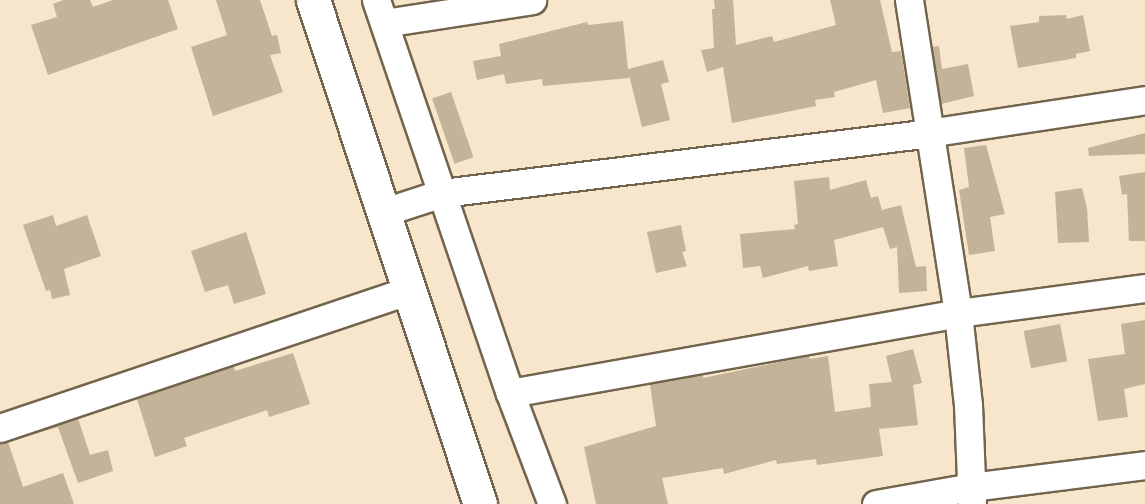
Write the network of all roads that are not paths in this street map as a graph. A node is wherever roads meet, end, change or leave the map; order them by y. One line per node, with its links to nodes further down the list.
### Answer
1 (313, 0): 8 (street)
2 (532, 0): 4 (street)
3 (909, 0): 6 (street)
4 (380, 11): 7 (street)
5 (1145, 100): 6 (street)
6 (928, 133): 7 (street); 11 (street)
7 (442, 193): 8 (street); 12 (street)
8 (384, 212): 10 (street)
9 (1145, 288): 11 (street)
10 (410, 290): 13 (street); 16 (street)
11 (958, 313): 12 (street); 15 (street)
12 (510, 393): 17 (street)
13 (0, 428)
14 (1145, 465): 15 (street)
15 (972, 496): 18 (street)
16 (480, 504)
17 (552, 504)
18 (876, 504)

